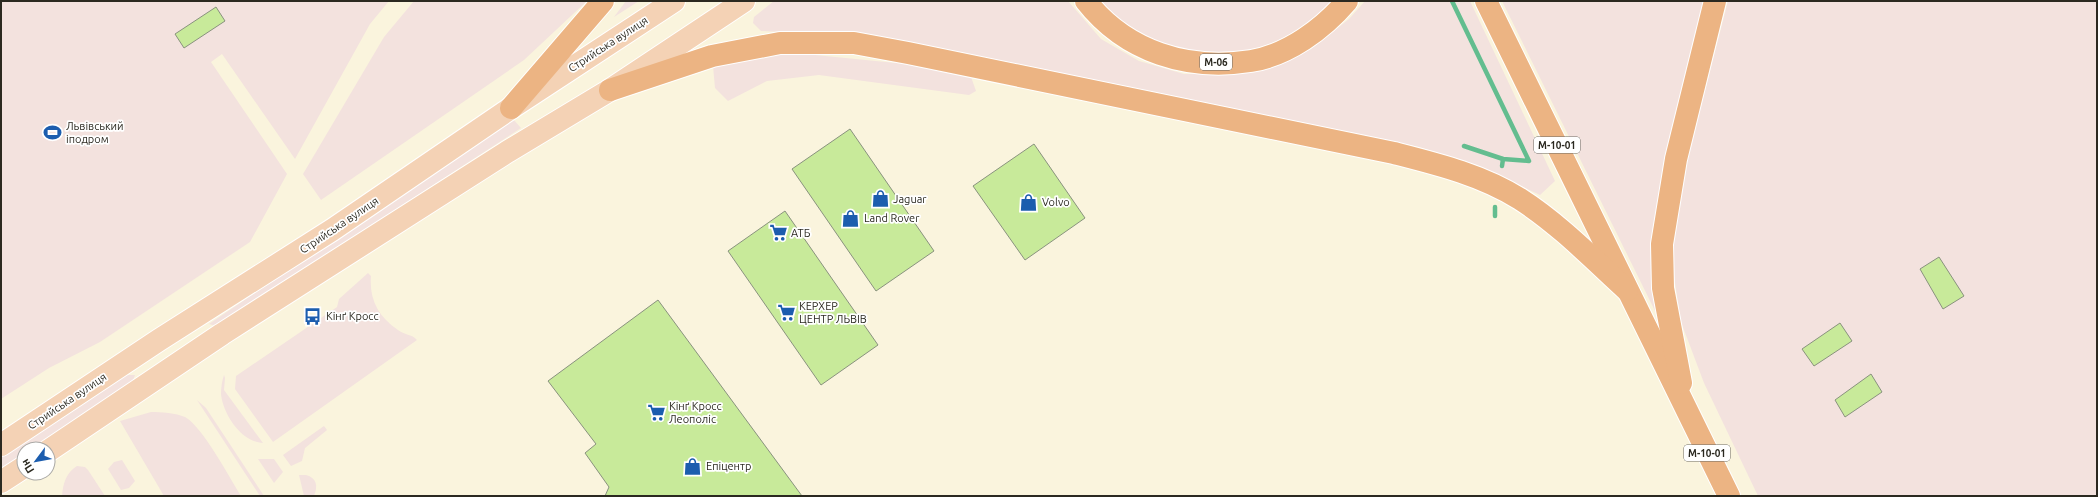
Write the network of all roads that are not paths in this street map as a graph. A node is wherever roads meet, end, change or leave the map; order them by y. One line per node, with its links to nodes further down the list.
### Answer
1 (603, 1): 9 (highway)
2 (674, 1): 9 (main road, Стрийська вулиця)
3 (744, 1): 8 (main road)
4 (1086, 1): 5 (highway, М-06)
5 (1347, 1)
6 (1486, 1): 10 (highway, М-10-01)
7 (1714, 1): 13 (highway)
8 (610, 90): 10 (highway); 12 (main road)
9 (511, 108): 11 (main road, Стрийська вулиця)
10 (1627, 290): 13 (highway, М-10-01)
11 (159, 340): 12 (main road); 14 (main road, Стрийська вулиця)
12 (175, 366): 15 (main road)
13 (1686, 409): 18 (highway, М-10-01)
14 (1, 445)
15 (56, 446)
16 (16, 472): 17 (main road)
17 (1, 482)
18 (1728, 496)

